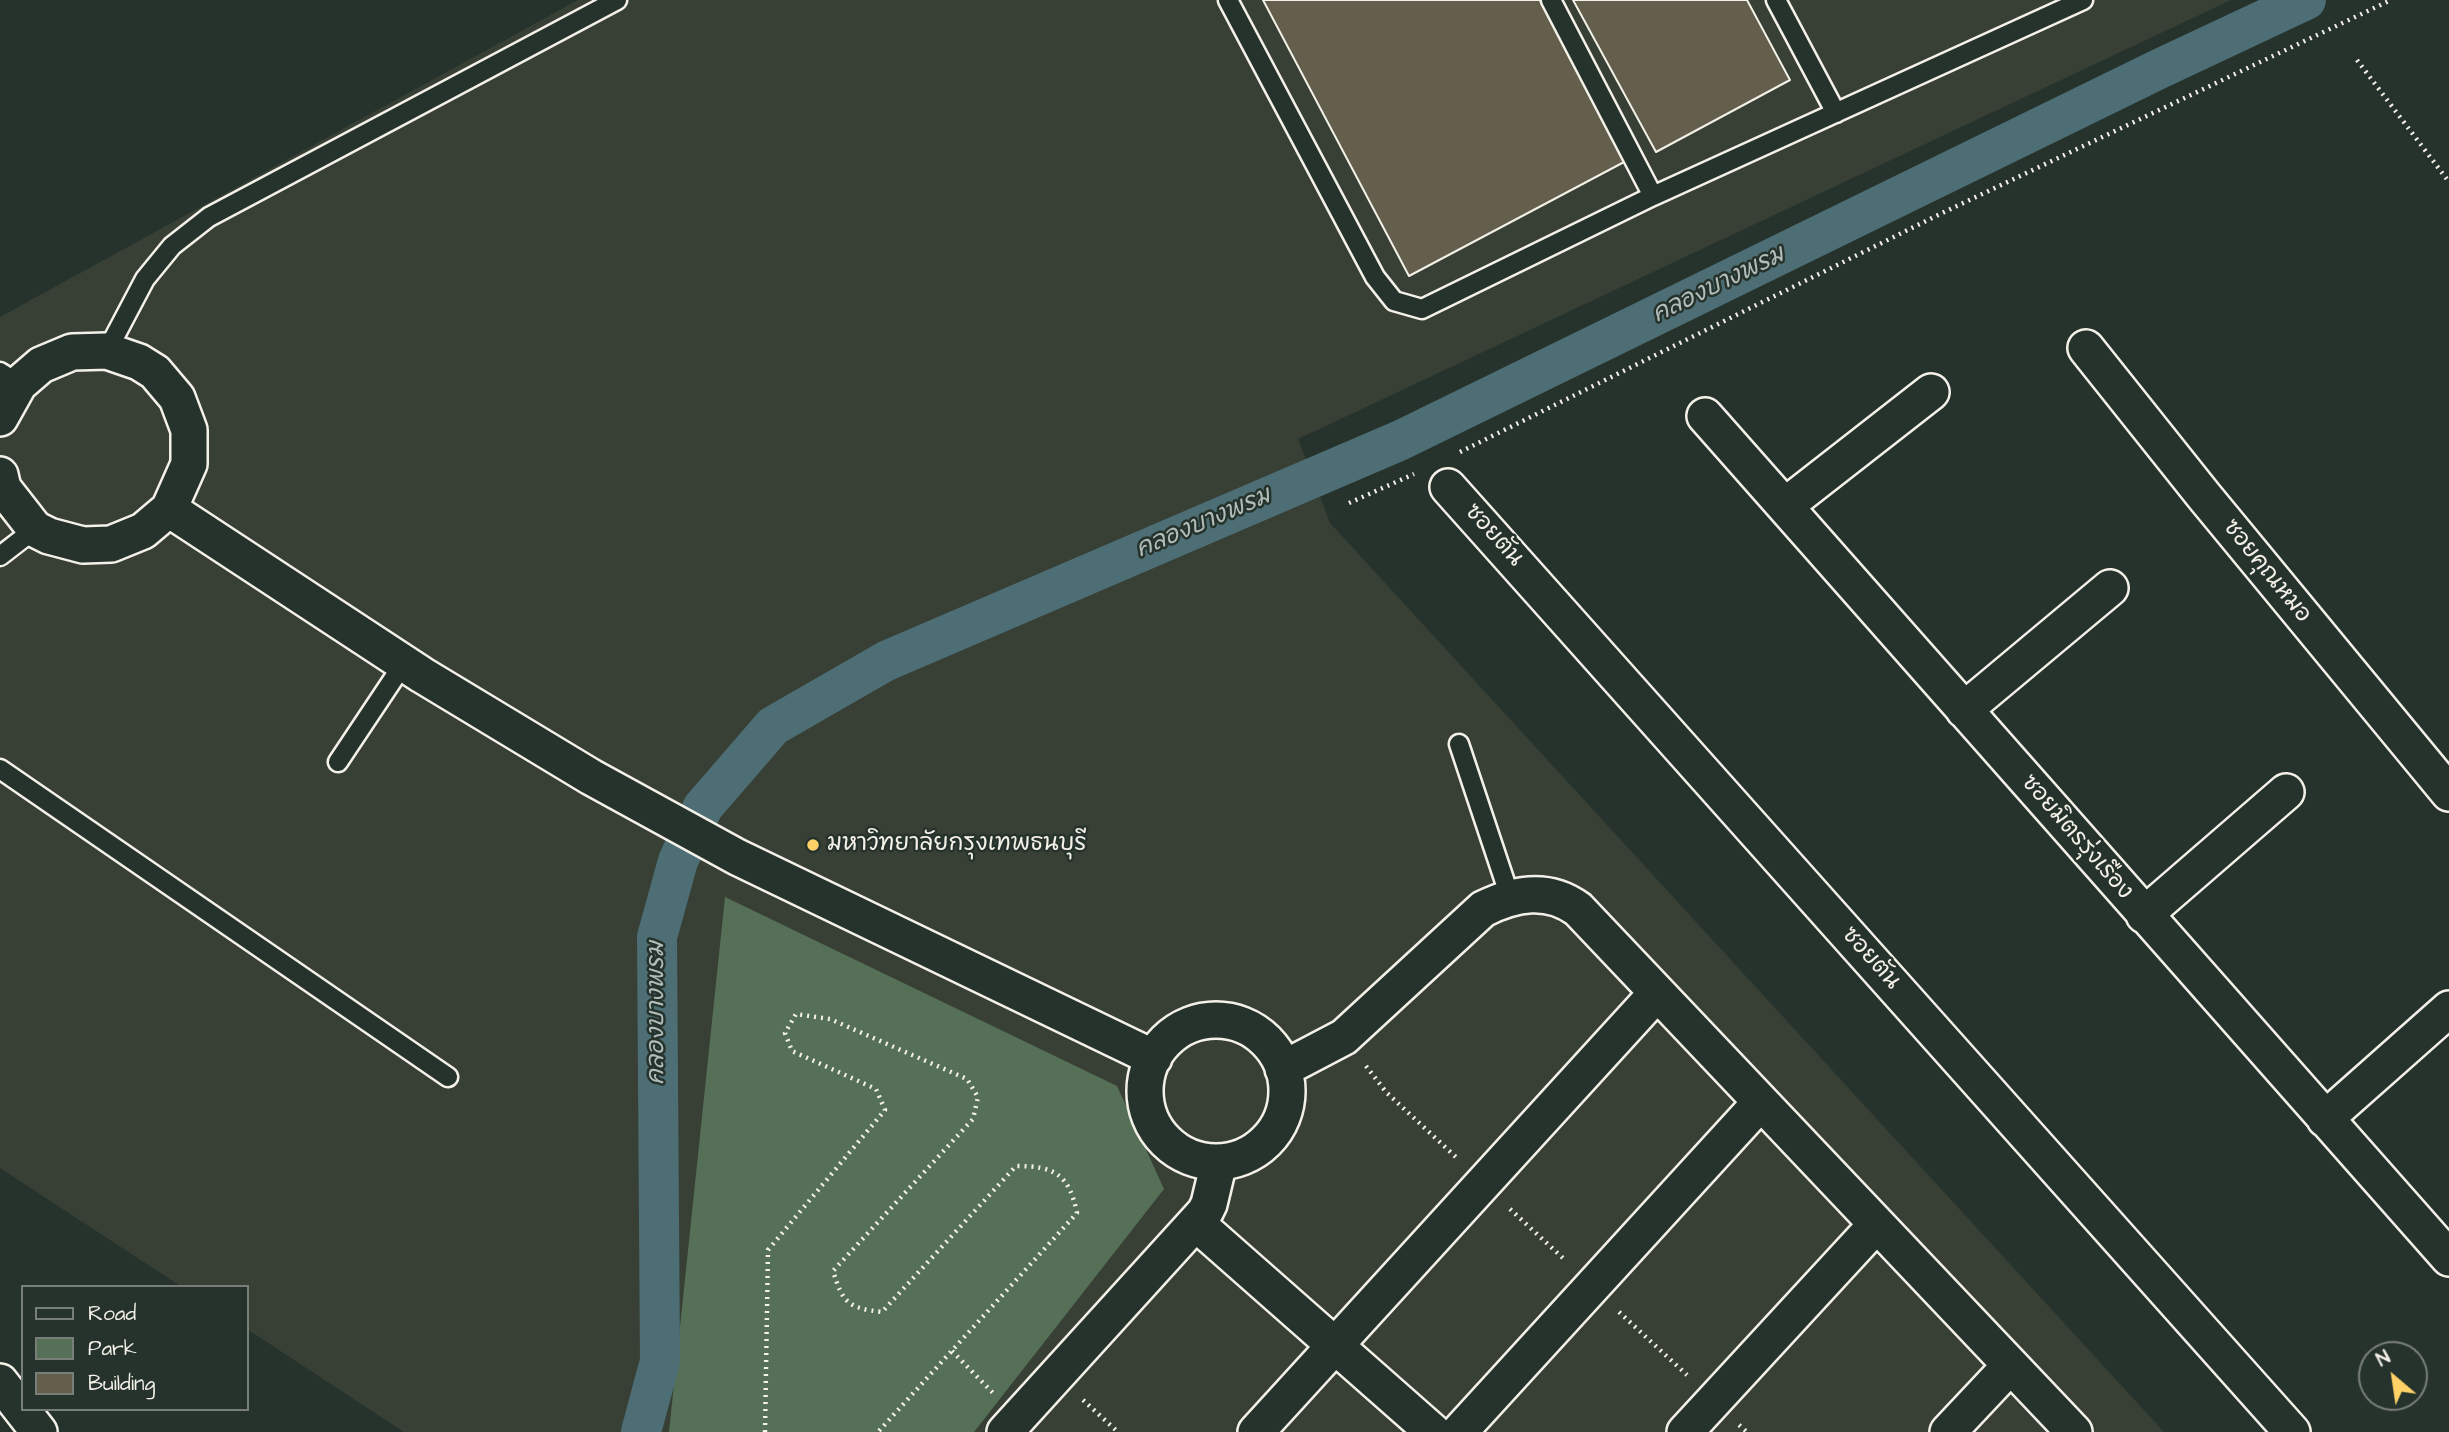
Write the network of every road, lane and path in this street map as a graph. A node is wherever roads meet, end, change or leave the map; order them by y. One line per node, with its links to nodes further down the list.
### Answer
1 (617, 0): 12 (lane)
2 (1228, 0): 10 (lane)
3 (1551, 0): 10 (lane)
4 (1776, 0): 8 (lane)
5 (2083, 0): 8 (lane)
6 (2391, 0): 17 (path)
7 (2357, 60): 9 (path)
8 (1836, 113): 10 (lane)
9 (2449, 182)
10 (1653, 196)
11 (2086, 348): 31 (street, ซอยคุณหมอ)
12 (107, 351): 13 (street); 21 (street)
13 (9, 378): 16 (street)
14 (1931, 391): 20 (street)
15 (1705, 416): 20 (street, ซอยมิตรรุ่งเรือง)
16 (0, 418)
17 (1441, 471): 19 (path); 68 (street, ซอยตัน)
18 (0, 475): 22 (street)
19 (1349, 503)
20 (1786, 506): 26 (street, ซอยมิตรรุ่งเรือง)
21 (169, 509): 22 (street); 25 (street)
22 (35, 529): 23 (lane)
23 (0, 556)
24 (2110, 588): 26 (street)
25 (404, 663): 28 (lane); 37 (street)
26 (1964, 710): 33 (street, ซอยมิตรรุ่งเรือง)
27 (1459, 744): 32 (lane)
28 (338, 762)
29 (0, 769): 39 (lane)
30 (2286, 792): 33 (street)
31 (2449, 793)
32 (1510, 897): 34 (street); 36 (street)
33 (2144, 915): 41 (street, ซอยมิตรรุ่งเรือง)
34 (1657, 993): 40 (street); 43 (street)
35 (2449, 1009): 41 (street)
36 (1344, 1037): 38 (street); 43 (path)
37 (1154, 1058): 38 (street); 42 (street)
38 (1283, 1069): 42 (street)
39 (448, 1077)
40 (1760, 1103): 45 (street); 47 (street)
41 (2325, 1119): 46 (street, ซอยมิตรรุ่งเรือง)
42 (1219, 1162): 44 (street)
43 (1483, 1184): 47 (path); 48 (street)
44 (1196, 1223): 48 (street); 51 (street)
45 (1876, 1225): 50 (street); 53 (street)
46 (2449, 1258)
47 (1592, 1286): 53 (path); 63 (street)
48 (1335, 1346): 61 (street); 62 (street)
49 (952, 1351): 56 (path); 58 (path); 59 (path)
50 (2010, 1366): 66 (street); 67 (street)
51 (1056, 1375): 56 (street); 60 (path)
52 (0, 1382): 54 (street)
53 (1714, 1401): 64 (street); 65 (path)
54 (21, 1409)
55 (23, 1411): 57 (street)
56 (1012, 1425)
57 (39, 1432)
58 (765, 1432)
59 (878, 1432)
60 (1118, 1432)
61 (1256, 1432)
62 (1433, 1432)
63 (1459, 1432)
64 (1685, 1432)
65 (1747, 1432)
66 (1948, 1432)
67 (2074, 1432)
68 (2292, 1432)

